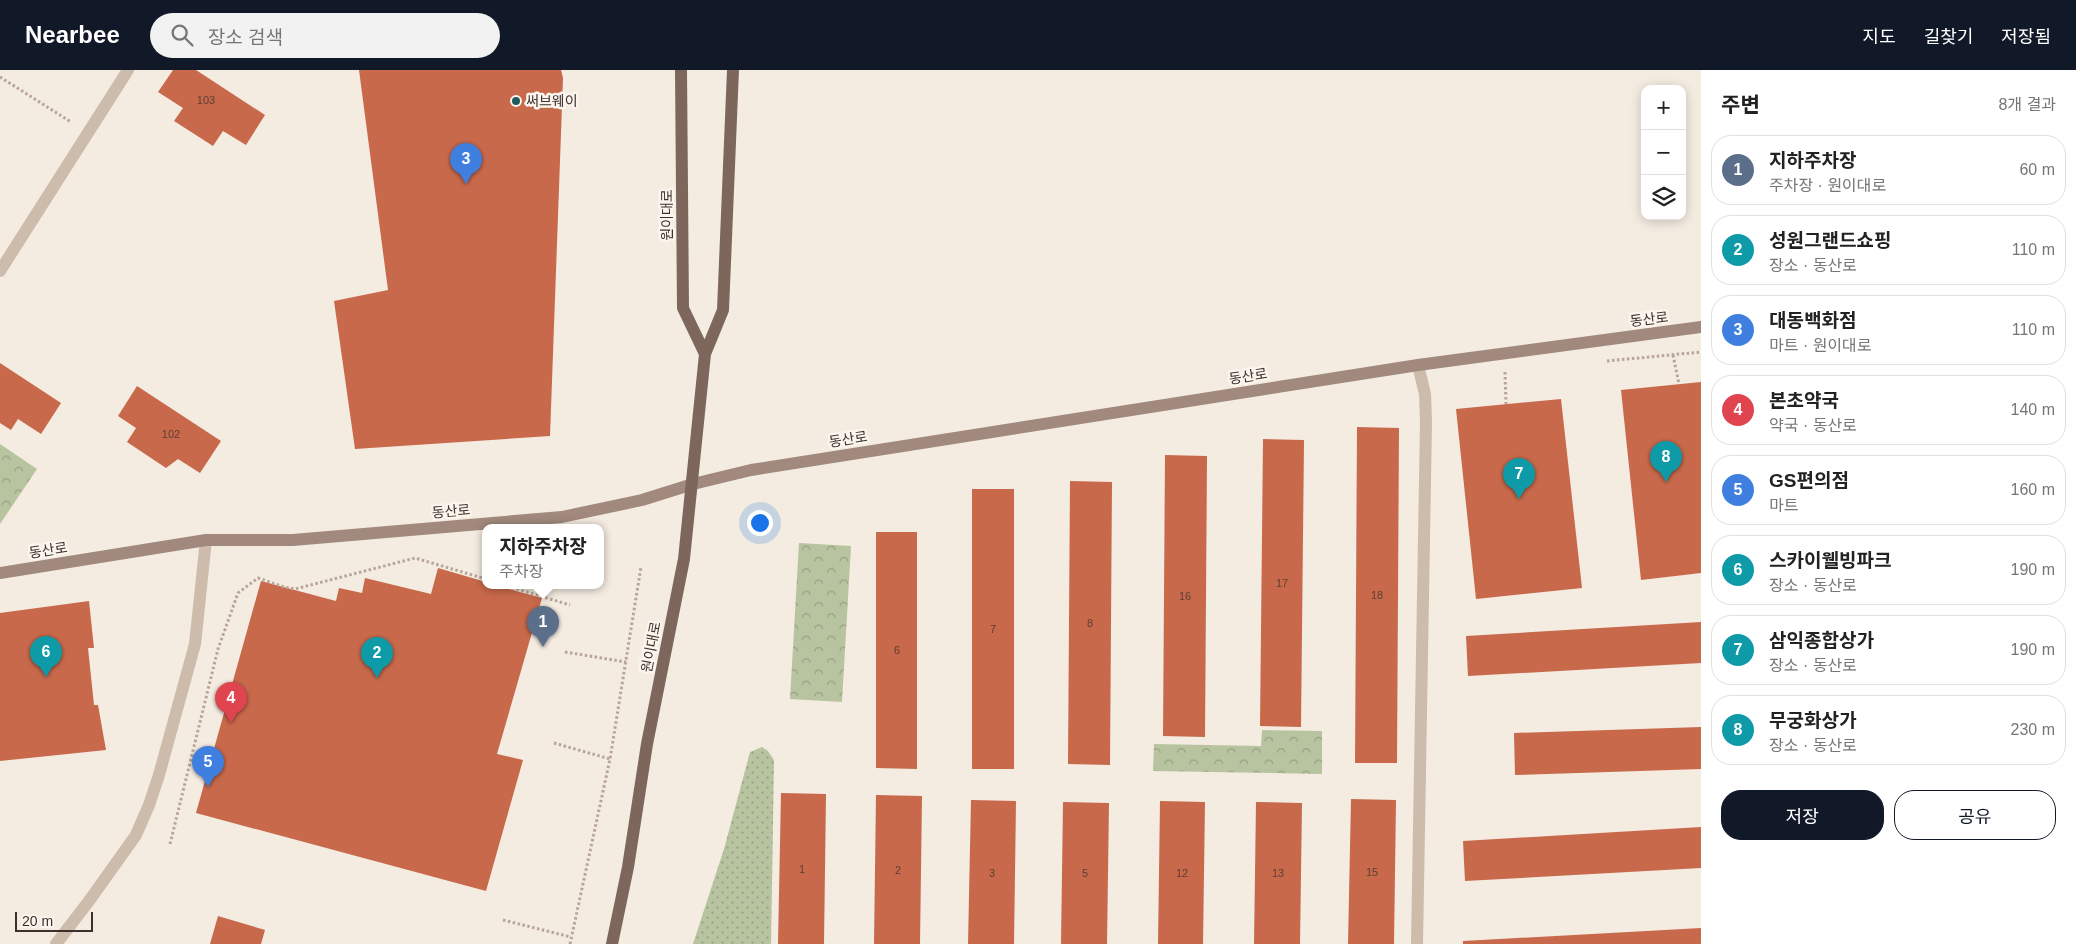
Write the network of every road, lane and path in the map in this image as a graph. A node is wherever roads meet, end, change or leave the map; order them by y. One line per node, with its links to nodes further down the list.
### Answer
1 (128, 70): 5 (street)
2 (681, 70): 8 (main road, 원이대로)
3 (733, 70): 8 (main road, 원이대로)
4 (0, 77): 5 (path)
5 (87, 132): 6 (street)
6 (0, 270)
7 (1701, 327): 10 (main road, 동산로)
8 (705, 354): 14 (main road, 원이대로)
9 (1673, 355): 12 (path)
10 (1418, 364): 14 (main road, 동산로); 31 (street)
11 (1505, 371): 13 (path)
12 (1679, 384)
13 (1506, 404)
14 (693, 484): 15 (main road, 동산로); 30 (main road, 원이대로)
15 (206, 540): 17 (main road, 동산로); 28 (street)
16 (641, 567): 22 (path)
17 (0, 573)
18 (482, 578): 25 (path)
19 (517, 589): 20 (path)
20 (570, 605)
21 (564, 652): 22 (path)
22 (626, 662): 24 (path)
23 (554, 743): 24 (path)
24 (610, 759): 27 (path)
25 (170, 844)
26 (503, 920): 27 (path)
27 (572, 937): 29 (path)
28 (56, 944)
29 (570, 944)
30 (612, 944)
31 (1417, 944)

